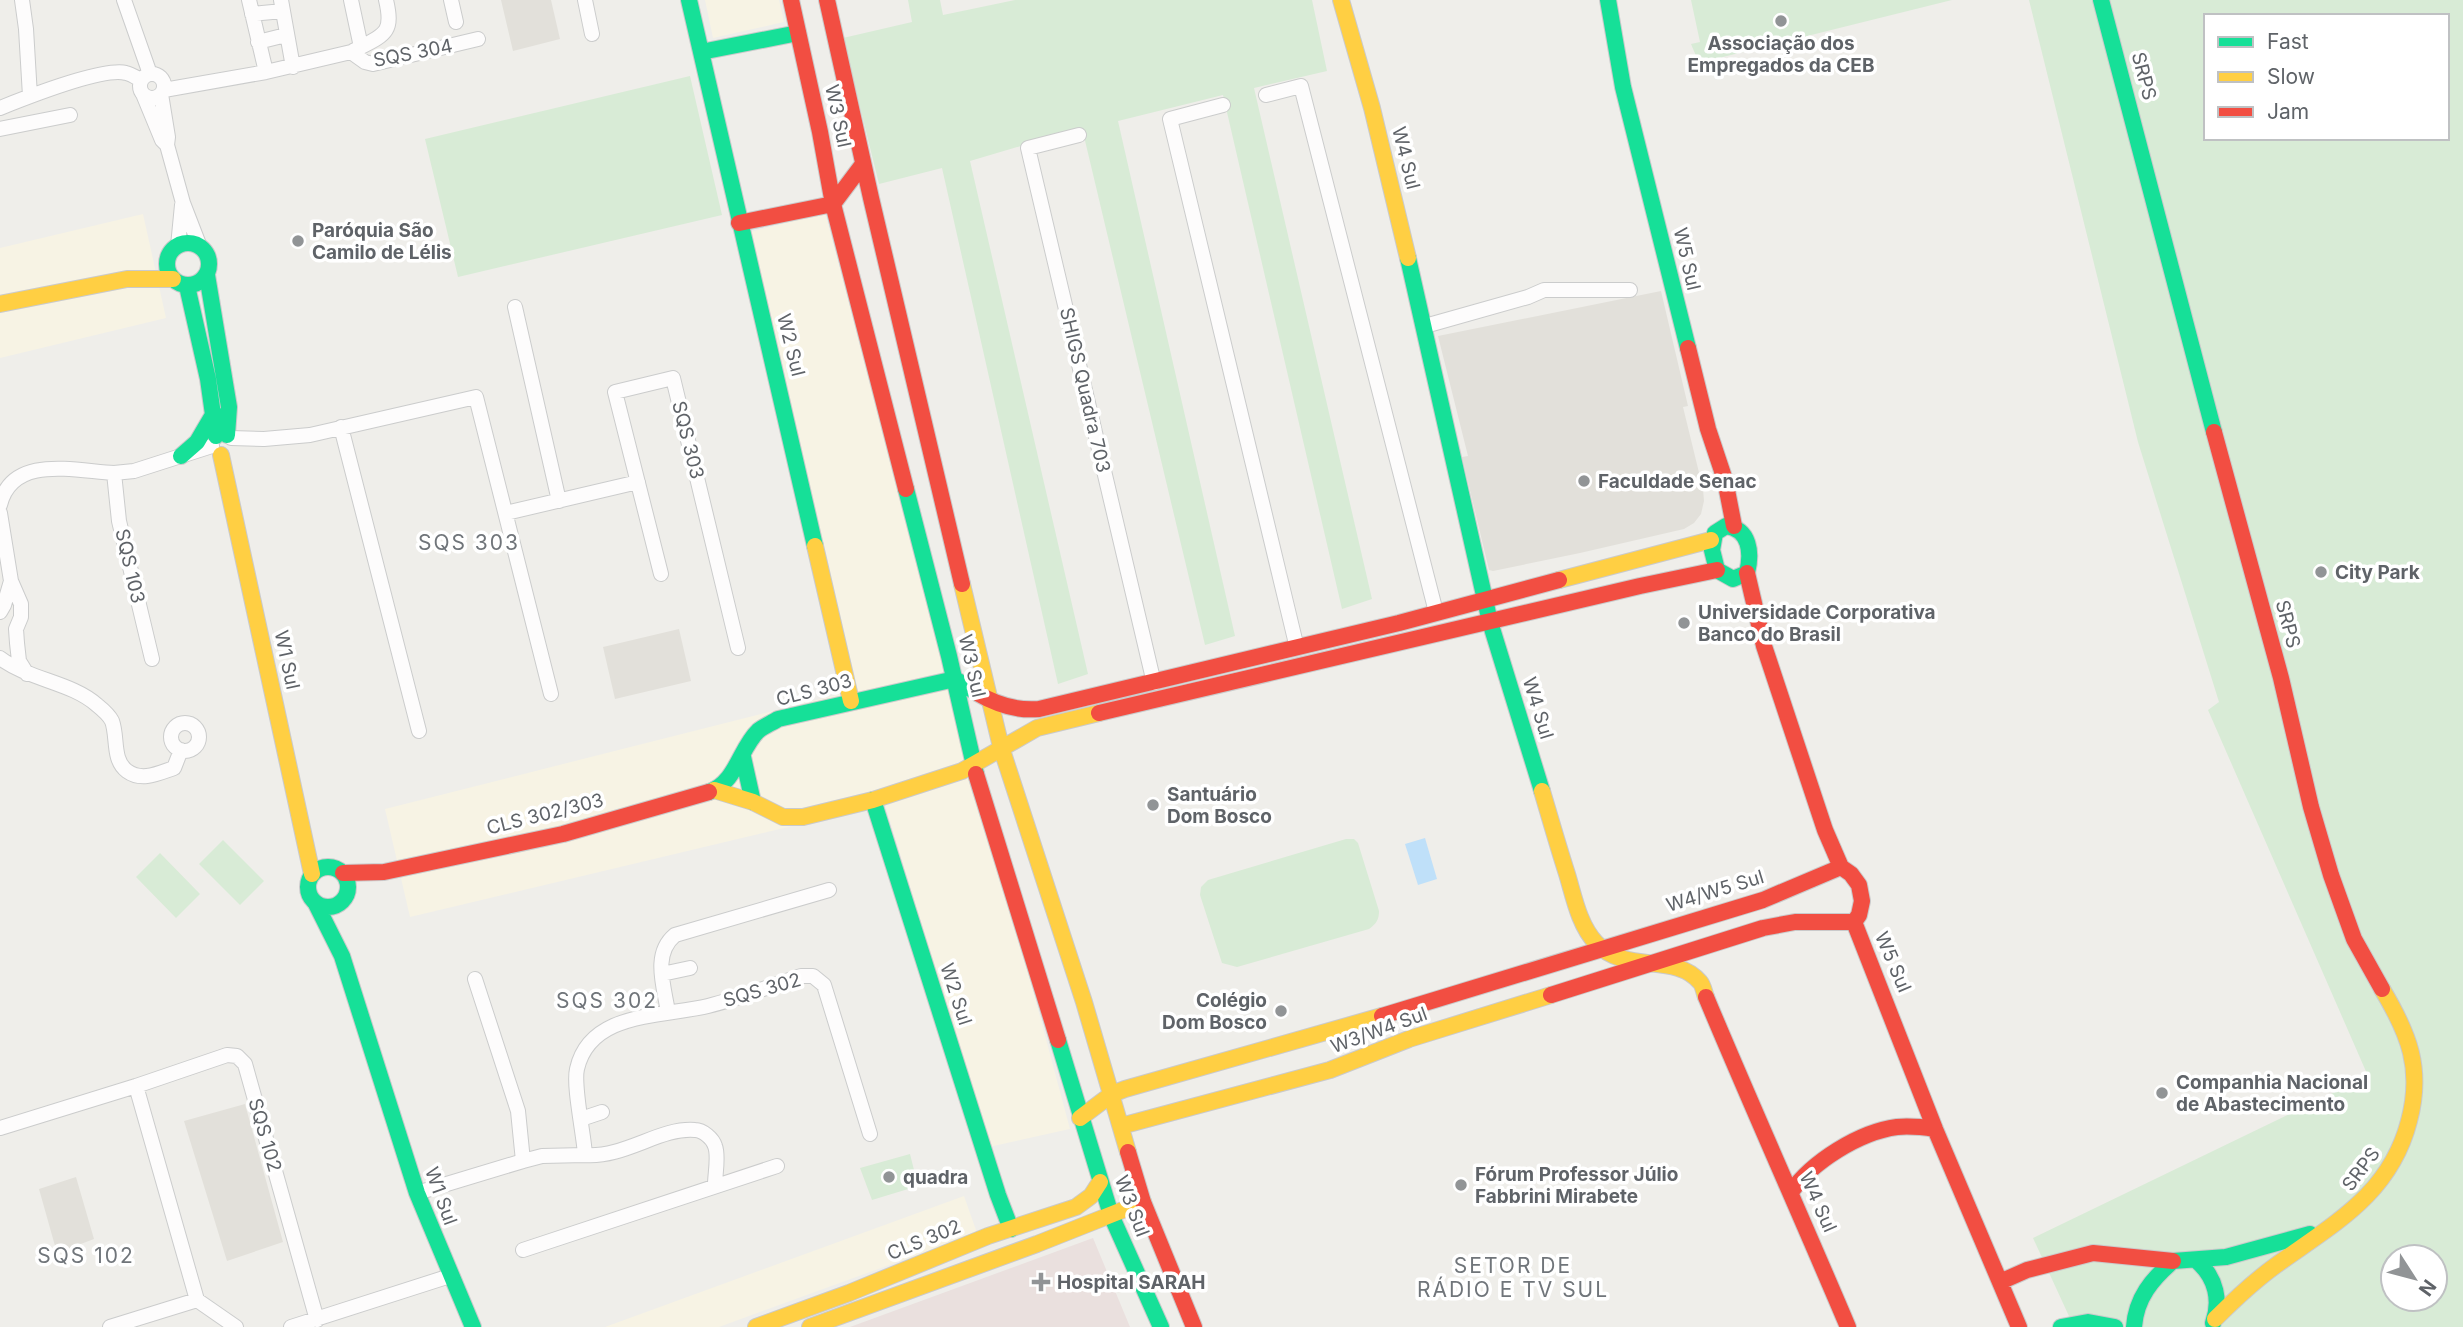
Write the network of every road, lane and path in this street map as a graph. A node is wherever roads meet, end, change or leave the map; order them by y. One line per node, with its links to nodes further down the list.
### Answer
1 (22, 0): 27 (street)
2 (124, 0): 25 (street)
3 (351, 0): 21 (street, SQS 304)
4 (386, 0): 21 (street, SQS 304)
5 (451, 0): 15 (street, SQS 304)
6 (585, 0): 17 (street)
7 (689, 0): 22 (main road, W2 Sul)
8 (791, 0): 16 (main road, W3 Sul)
9 (827, 0): 33 (main road, W3 Sul)
10 (1342, 0): 45 (main road, W4 Sul)
11 (1608, 0): 58 (main road, W5 Sul)
12 (2101, 0): 140 (main road, SRPS)
13 (282, 6): 14 (street); 18 (street)
14 (250, 7): 20 (street)
15 (456, 22)
16 (798, 33): 22 (main road); 35 (main road, W3 Sul)
17 (592, 34)
18 (286, 35): 20 (street); 23 (street)
19 (478, 39): 21 (street, SQS 304)
20 (258, 42): 24 (street)
21 (356, 49): 23 (street, SQS 304)
22 (702, 52): 36 (main road, W2 Sul)
23 (293, 67): 24 (street, SQS 304)
24 (267, 72): 25 (street, SQS 304)
25 (153, 85): 27 (street, SQS 304); 34 (street)
26 (1266, 95): 66 (street)
27 (30, 96): 29 (street, SQS 304)
28 (1223, 105): 71 (street)
29 (0, 108)
30 (70, 115): 31 (street)
31 (0, 129)
32 (1079, 135): 79 (street, SHIGS Quadra 703)
33 (863, 164): 35 (main road); 51 (main road, W3 Sul)
34 (183, 203): 37 (street); 38 (street)
35 (833, 204): 36 (main road); 50 (main road, W3 Sul)
36 (739, 223): 83 (main road, W2 Sul)
37 (200, 247): 38 (main road); 39 (main road)
38 (173, 251): 40 (main road); 41 (main road)
39 (206, 275): 41 (main road); 48 (main road, W1 Sul)
40 (127, 279): 41 (main road); 43 (main road)
41 (180, 283): 46 (main road, W1 Sul)
42 (1630, 290): 45 (street)
43 (0, 304)
44 (515, 307): 54 (street)
45 (1425, 326): 64 (main road, W4 Sul)
46 (214, 412): 48 (main road, W1 Sul); 49 (main road)
47 (341, 427): 48 (street); 57 (street); 85 (street)
48 (223, 446): 49 (street); 94 (main road, W1 Sul)
49 (181, 456): 52 (street)
50 (900, 464): 51 (main road); 77 (main road, W3 Sul)
51 (934, 470): 82 (main road, W3 Sul)
52 (114, 472): 55 (street); 74 (street, SQS 103)
53 (638, 482): 54 (street); 62 (street, SQS 303); 70 (street, SQS 303)
54 (559, 501): 57 (street)
55 (0, 505)
56 (0, 513): 63 (street)
57 (506, 513): 80 (street)
58 (1734, 526): 59 (main road); 61 (main road)
59 (1711, 540): 60 (main road); 64 (main road)
60 (1717, 570): 61 (main road); 68 (main road)
61 (1747, 573): 93 (main road, W5 Sul)
62 (661, 574)
63 (11, 581): 65 (street); 69 (street)
64 (1485, 599): 66 (main road); 68 (main road, W4 Sul)
65 (0, 612)
66 (1436, 612): 71 (main road)
67 (0, 621): 69 (street)
68 (1490, 622): 78 (main road); 105 (main road, W4 Sul)
69 (17, 636): 72 (street); 76 (street)
70 (738, 648)
71 (1297, 648): 75 (main road)
72 (0, 650)
73 (0, 658): 76 (street)
74 (152, 659)
75 (1226, 665): 78 (main road); 79 (main road)
76 (27, 674): 87 (street)
77 (955, 678): 82 (main road); 83 (main road, CLS 303); 89 (main road, W3 Sul)
78 (1230, 682): 84 (main road)
79 (1154, 683): 81 (main road)
80 (551, 694)
81 (1092, 698): 82 (main road); 84 (main road)
82 (989, 700): 86 (main road, W3 Sul)
83 (851, 701): 88 (main road, CLS 303)
84 (1096, 714): 86 (main road)
85 (419, 731)
86 (1001, 747): 89 (main road); 103 (main road, W3 Sul)
87 (181, 750)
88 (743, 757): 90 (main road, CLS 303); 92 (main road)
89 (974, 766): 91 (main road); 104 (main road, W3 Sul)
90 (714, 790): 92 (main road); 95 (main road, CLS 302/303)
91 (873, 800): 92 (main road); 137 (main road, W2 Sul)
92 (753, 802)
93 (1840, 867): 99 (main road, W4/W5 Sul); 101 (main road, W5 Sul)
94 (318, 870): 96 (main road); 100 (main road)
95 (384, 872): 96 (main road, CLS 302/303); 98 (main road, CLS 302/303)
96 (343, 873): 98 (main road)
97 (829, 890): 110 (street)
98 (344, 897): 100 (main road); 106 (main road, W1 Sul)
99 (1756, 901): 102 (main road); 105 (main road, W4/W5 Sul)
100 (316, 904): 106 (main road, W1 Sul)
101 (1854, 922): 102 (main road); 128 (main road, W5 Sul)
102 (1763, 928): 108 (main road)
103 (1059, 930): 104 (main road); 121 (main road, W3 Sul)
104 (1030, 943): 124 (main road, W3 Sul)
105 (1598, 948): 107 (main road, W3/W4 Sul); 108 (main road, W4 Sul)
106 (342, 956): 136 (main road, W1 Sul)
107 (1563, 958): 112 (main road); 113 (main road, W3/W4 Sul)
108 (1648, 965): 112 (main road, W3/W4 Sul); 135 (main road, W4 Sul)
109 (690, 968): 110 (street)
110 (662, 974): 114 (street)
111 (475, 979): 131 (street)
112 (1575, 987): 116 (main road, W3/W4 Sul)
113 (1398, 1010): 115 (main road, W3/W4 Sul); 116 (main road)
114 (668, 1012): 125 (street, SQS 302); 129 (street, SQS 302)
115 (1376, 1017): 117 (main road); 119 (main road, W3/W4 Sul)
116 (1409, 1039): 117 (main road, W3/W4 Sul)
117 (1385, 1049): 119 (main road, W3/W4 Sul)
118 (1230, 1062): 119 (main road, W3/W4 Sul); 121 (main road, W3/W4 Sul); 122 (main road)
119 (1258, 1072): 122 (main road, W3/W4 Sul)
120 (136, 1087): 127 (street, SQS 102); 149 (street); 150 (street, SQS 102)
121 (1112, 1094): 124 (main road, W3/W4 Sul); 126 (main road, W3 Sul)
122 (1238, 1094): 126 (main road, W3/W4 Sul)
123 (602, 1112): 125 (street)
124 (1080, 1118): 133 (main road, W3 Sul)
125 (581, 1119): 130 (street, SQS 302)
126 (1121, 1126): 138 (main road, W3 Sul)
127 (0, 1128)
128 (1935, 1129): 135 (main road); 148 (main road, W5 Sul)
129 (870, 1134)
130 (585, 1155): 131 (street); 134 (street)
131 (523, 1161): 136 (street)
132 (777, 1166): 134 (street)
133 (1100, 1182): 139 (main road, W3 Sul); 141 (main road, CLS 302)
134 (715, 1184): 144 (street)
135 (1791, 1192): 160 (main road, W4 Sul)
136 (417, 1194): 147 (main road, W1 Sul)
137 (1000, 1201): 141 (main road, W2 Sul); 142 (main road)
138 (1143, 1202): 139 (main road); 159 (main road, W3 Sul)
139 (1111, 1215): 143 (main road); 158 (main road, W3 Sul)
140 (2334, 1226): 146 (main road, SRPS); 151 (main road, SRPS)
141 (1011, 1228): 142 (main road, CLS 302); 143 (main road)
142 (988, 1236): 156 (main road, CLS 302)
143 (1037, 1244): 157 (main road)
144 (523, 1250)
145 (2174, 1261): 146 (main road, SRPS); 148 (main road); 164 (main road)
146 (2198, 1262): 151 (main road)
147 (450, 1276): 150 (street); 155 (main road, W1 Sul)
148 (2000, 1282): 161 (main road, W5 Sul)
149 (197, 1300): 152 (street); 153 (street)
150 (317, 1320): 154 (street)
151 (2213, 1323)
152 (110, 1327)
153 (236, 1327)
154 (290, 1327)
155 (473, 1327)
156 (756, 1327)
157 (810, 1327)
158 (1161, 1327)
159 (1194, 1327)
160 (1848, 1327)
161 (2019, 1327)
162 (2061, 1327): 163 (main road)
163 (2115, 1327)
164 (2134, 1327)

